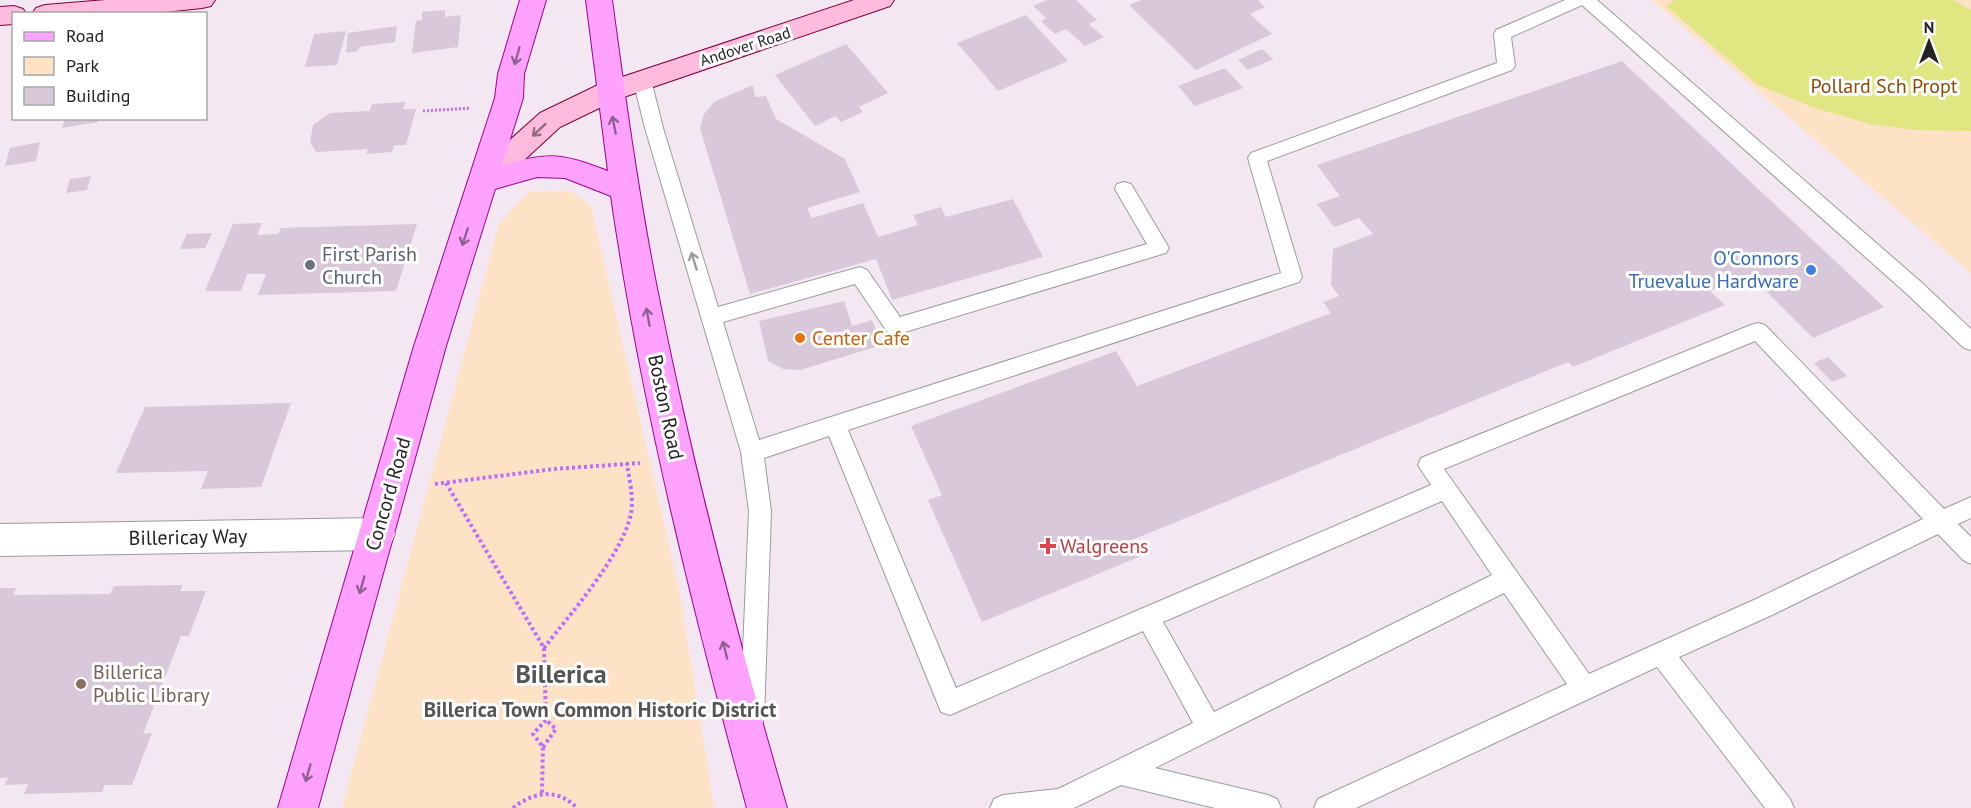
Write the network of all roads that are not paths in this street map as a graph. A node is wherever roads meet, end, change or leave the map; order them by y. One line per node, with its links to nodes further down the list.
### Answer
1 (130, 0): 8 (main road)
2 (202, 0): 8 (main road)
3 (533, 0): 12 (main road, Concord Road, one-way to 12)
4 (599, 0): 11 (main road, Boston Road)
5 (881, 0): 10 (main road, Andover Road)
6 (1579, 0): 17 (lane)
7 (1587, 0): 16 (lane)
8 (82, 11): 9 (main road)
9 (70, 12)
10 (642, 80): 11 (main road, Andover Road); 15 (lane, one-way to 10)
11 (608, 92): 12 (main road, Concord Road, one-way to 12); 14 (main road, Boston Road, one-way to 11)
12 (483, 182): 14 (main road); 22 (main road, Concord Road, one-way to 22)
13 (1124, 189): 15 (lane)
14 (626, 190): 30 (main road, Boston Road, one-way to 14)
15 (711, 317): 18 (lane)
16 (1971, 342)
17 (835, 424): 18 (lane); 26 (lane)
18 (752, 452): 30 (lane)
19 (1446, 489): 21 (lane); 25 (lane); 26 (lane)
20 (1971, 507): 21 (lane)
21 (1941, 521): 24 (lane); 27 (lane)
22 (377, 534): 23 (street, Billericay Way); 33 (main road, Concord Road, one-way to 33)
23 (0, 540)
24 (1971, 553)
25 (1508, 579): 28 (lane); 29 (lane)
26 (1148, 618): 29 (lane)
27 (1661, 653): 28 (lane); 38 (lane)
28 (1585, 689): 37 (lane)
29 (1209, 727): 31 (lane)
30 (750, 751): 34 (main road, Boston Road)
31 (1120, 772): 32 (lane); 36 (lane)
32 (1052, 805): 35 (lane)
33 (298, 808)
34 (767, 808)
35 (1003, 808)
36 (1268, 808)
37 (1327, 808)
38 (1781, 808)

